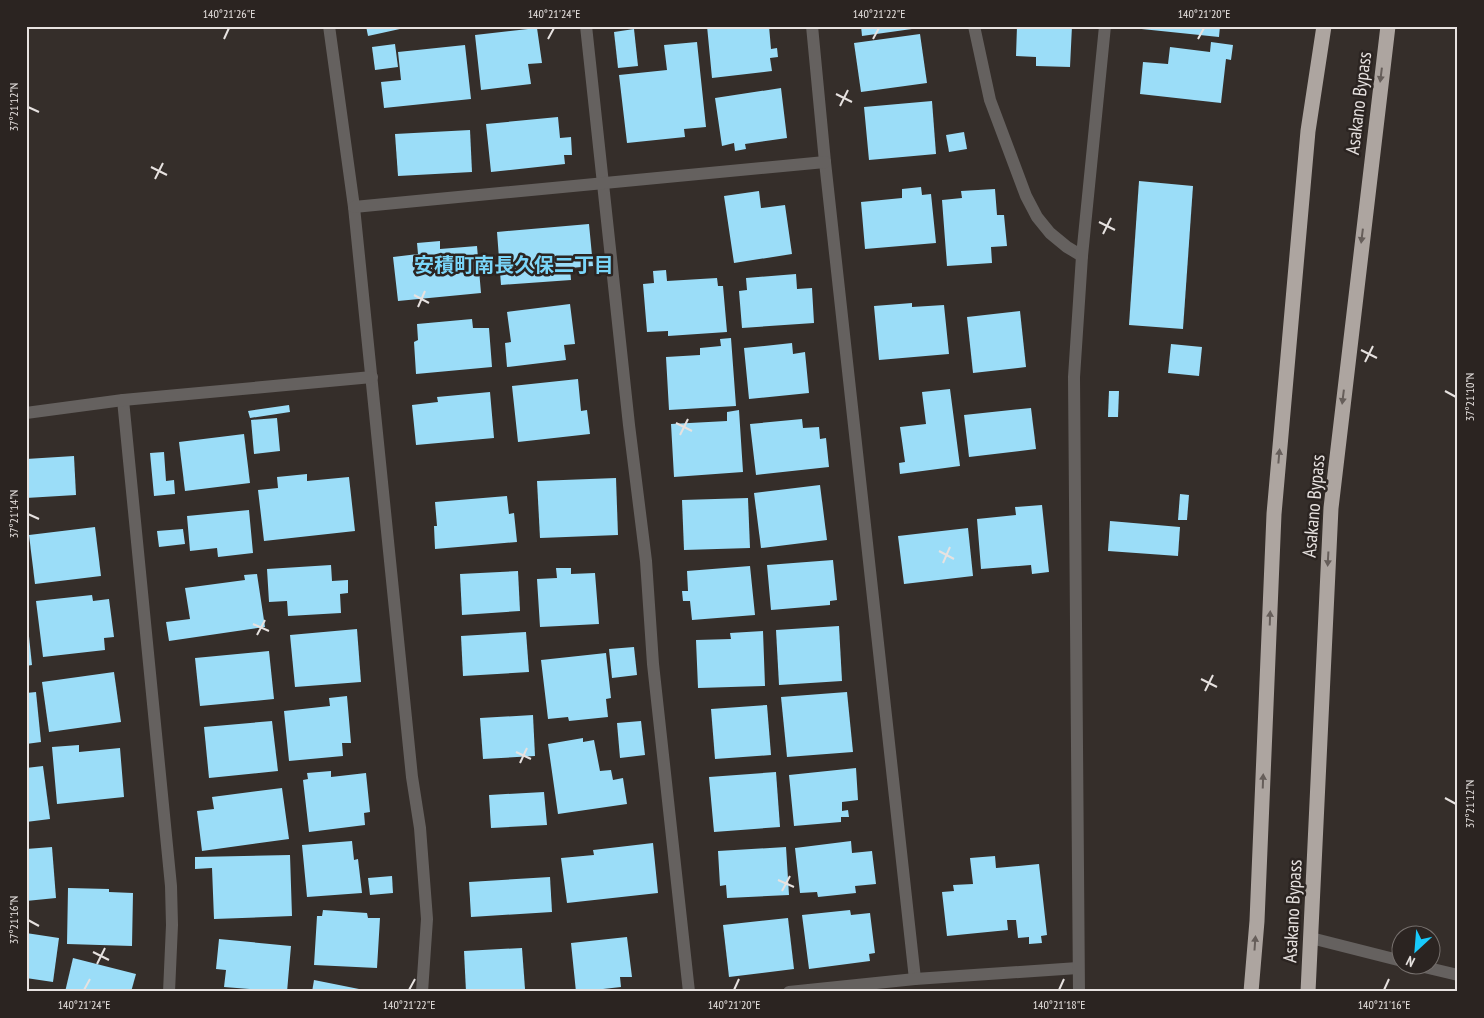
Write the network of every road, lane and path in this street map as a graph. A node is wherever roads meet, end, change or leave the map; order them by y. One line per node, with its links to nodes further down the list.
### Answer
1 (329, 26): 10 (street)
2 (586, 26): 9 (street)
3 (812, 26): 8 (street)
4 (974, 26): 11 (street)
5 (1105, 26): 11 (street)
6 (1324, 26): 26 (highway, Asakano Bypass, one-way to 6)
7 (1388, 26): 15 (highway, Asakano Bypass, one-way to 15)
8 (825, 162): 9 (street); 20 (street)
9 (604, 184): 10 (street); 23 (street)
10 (354, 207): 12 (street)
11 (1082, 256): 17 (street)
12 (372, 377): 13 (street); 22 (street)
13 (122, 400): 14 (street); 21 (street)
14 (26, 413)
15 (1311, 938): 16 (street); 27 (highway, Asakano Bypass)
16 (1392, 958)
17 (1078, 968): 20 (street); 25 (street)
18 (1442, 971): 19 (street)
19 (1458, 975)
20 (915, 979): 24 (street)
21 (169, 992)
22 (422, 992)
23 (689, 992)
24 (789, 992)
25 (1079, 992)
26 (1251, 992)
27 (1308, 992)

